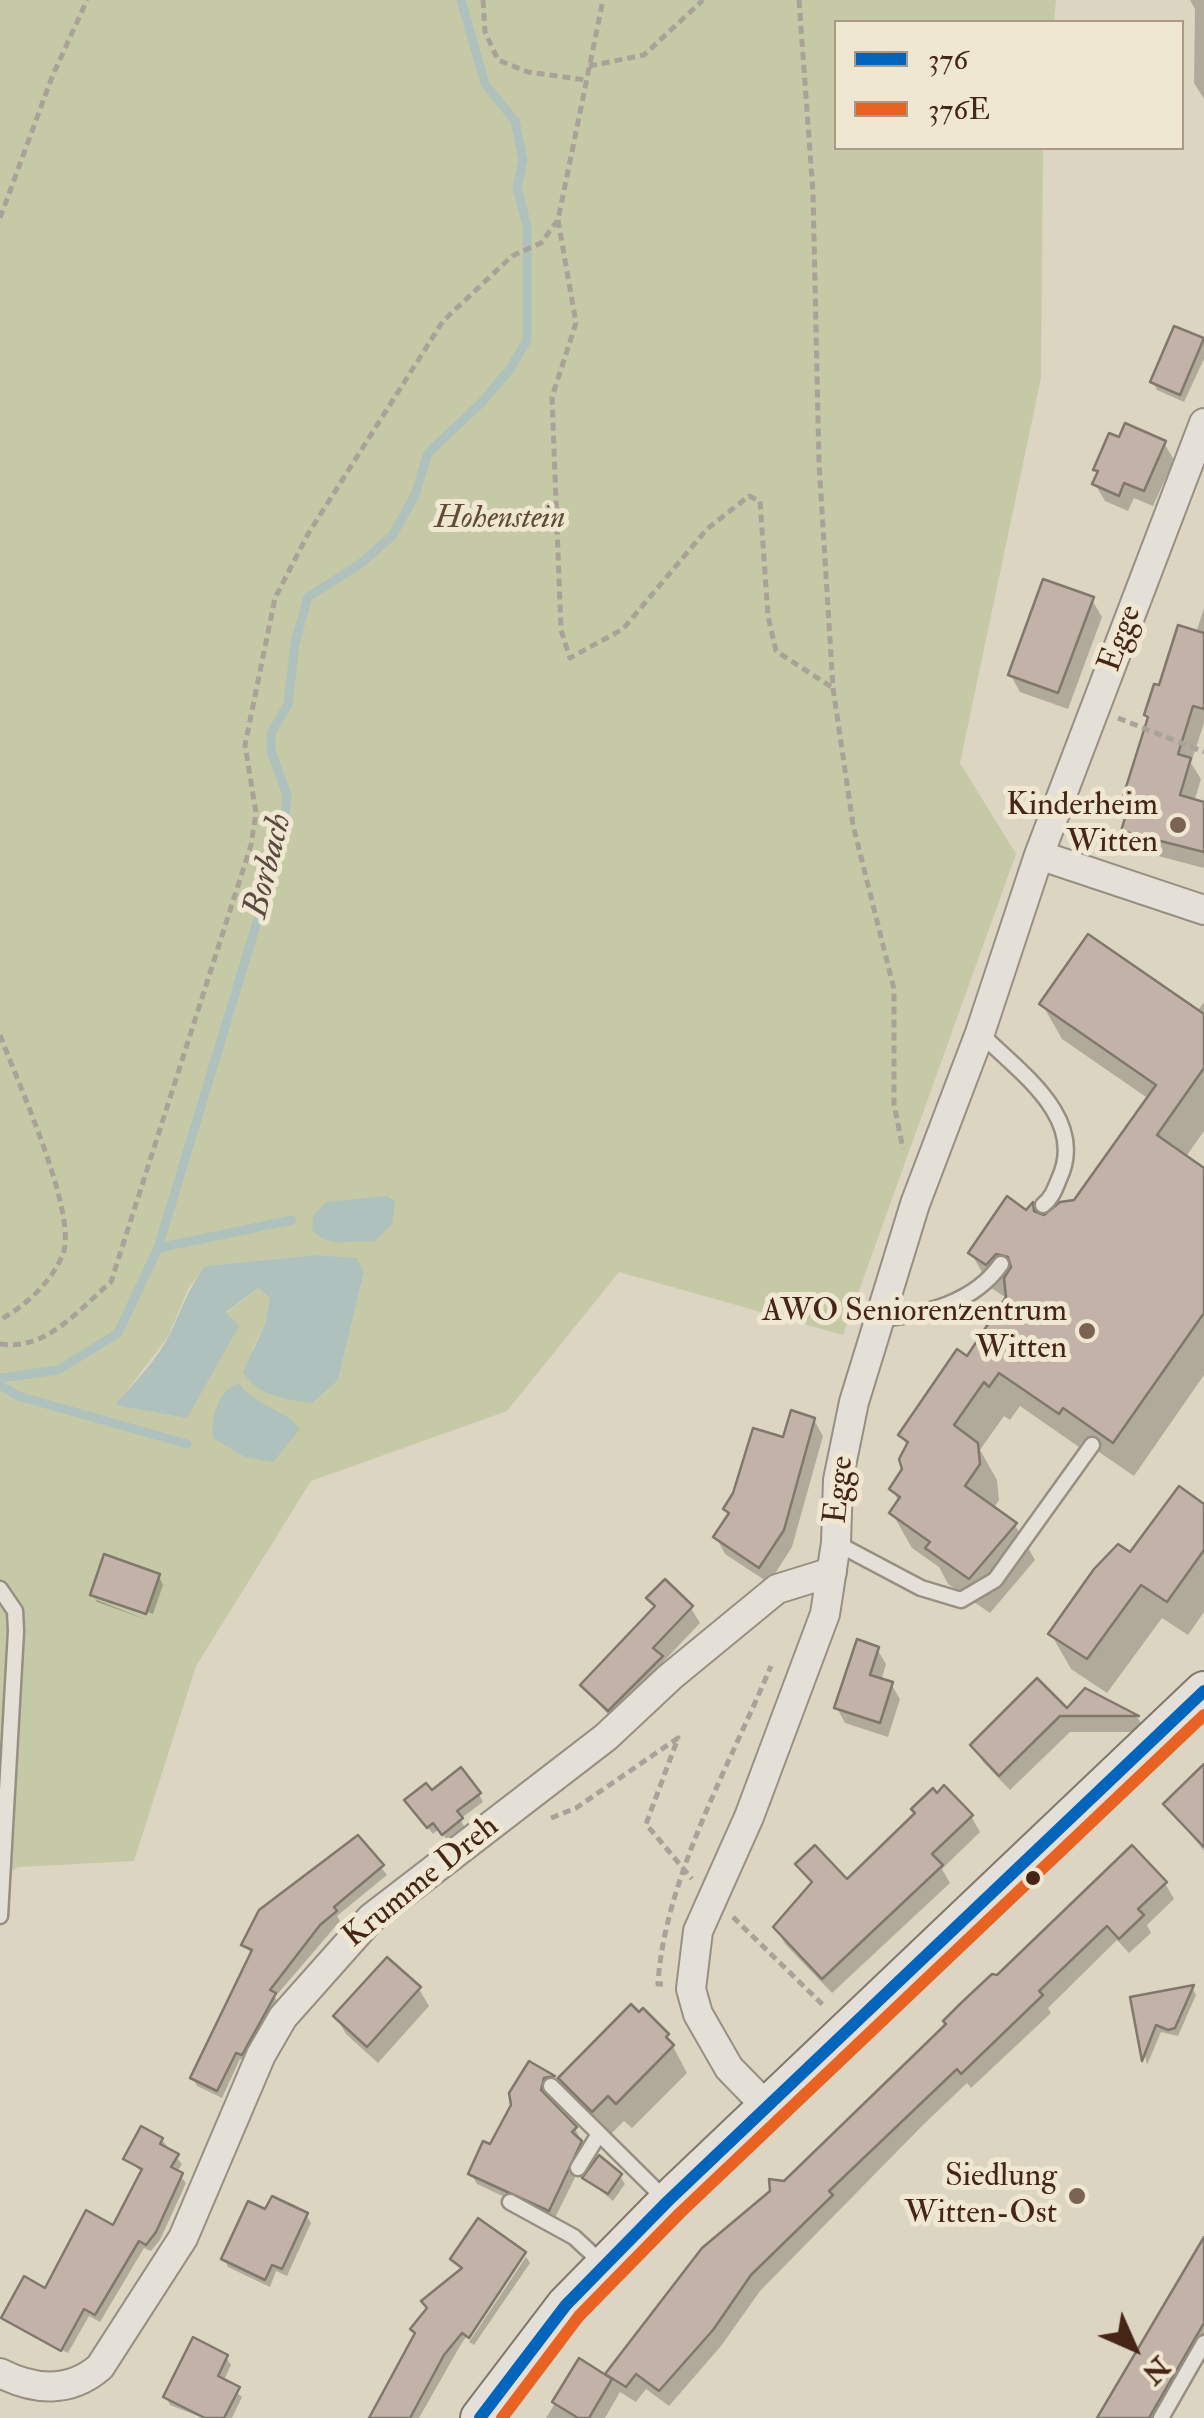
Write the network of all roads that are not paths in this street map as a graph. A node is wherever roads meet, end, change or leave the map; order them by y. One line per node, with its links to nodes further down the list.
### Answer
1 (1204, 423): 2 (street, Egge)
2 (1039, 854): 3 (street); 4 (street, Egge)
3 (1204, 910)
4 (980, 1034): 5 (lane); 7 (street, Egge)
5 (1043, 1205)
6 (1002, 1264): 7 (lane)
7 (881, 1320): 9 (street, Egge)
8 (1092, 1446): 9 (lane)
9 (836, 1543): 10 (street, Egge)
10 (832, 1572): 15 (street, Egge); 22 (street, Krumme Dreh)
11 (0, 1590): 13 (lane)
12 (1204, 1691): 15 (main road)
13 (0, 1916)
14 (551, 2086): 16 (lane)
15 (766, 2106): 18 (main road)
16 (598, 2134): 17 (lane); 18 (lane)
17 (578, 2168)
18 (668, 2201): 20 (main road)
19 (510, 2202): 20 (lane)
20 (605, 2266): 23 (main road)
21 (1204, 2343): 24 (lane)
22 (0, 2373)
23 (480, 2418)
24 (1161, 2418)

